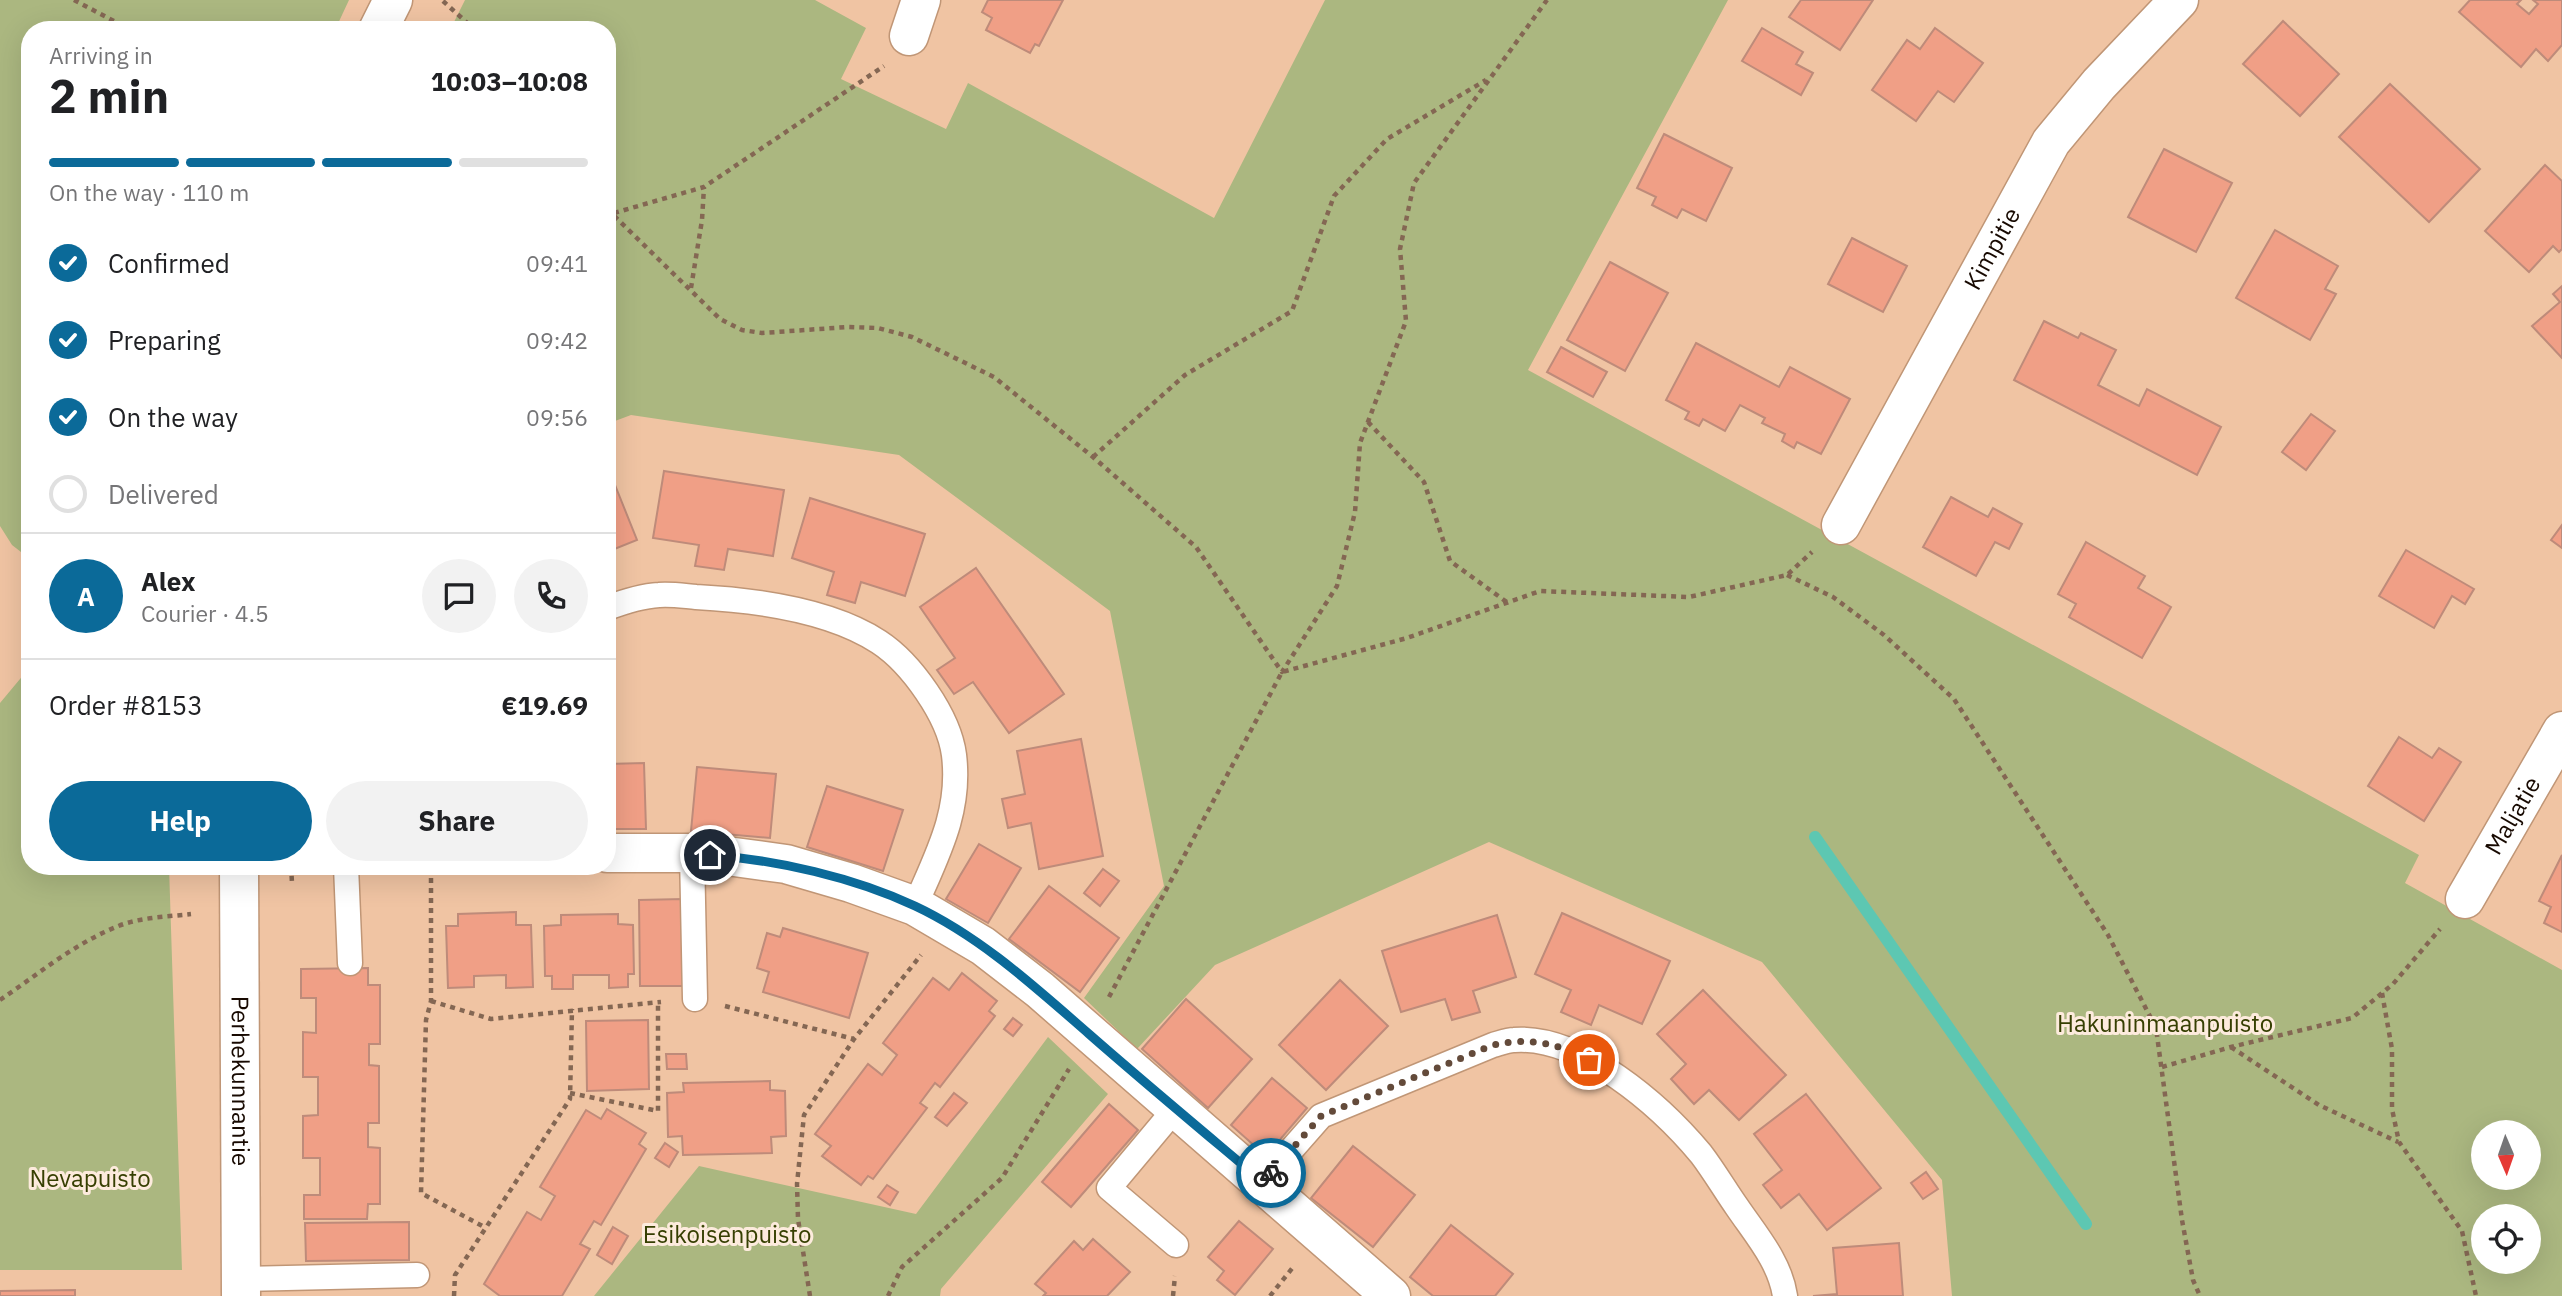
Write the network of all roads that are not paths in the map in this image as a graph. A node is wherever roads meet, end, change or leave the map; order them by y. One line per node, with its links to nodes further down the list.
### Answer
1 (393, 0): 4 (street)
2 (921, 0): 5 (street)
3 (2179, 0): 6 (street, Kimpitie)
4 (383, 21)
5 (909, 36)
6 (1841, 525)
7 (616, 605): 14 (lane)
8 (2562, 731): 13 (street, Maljatie)
9 (616, 853): 10 (street)
10 (692, 853): 14 (street); 16 (lane)
11 (239, 875): 21 (street, Perhekunnantie)
12 (346, 875): 15 (lane)
13 (2465, 899)
14 (915, 906): 17 (street)
15 (350, 963)
16 (695, 999)
17 (1176, 1108): 18 (street); 19 (lane)
18 (1263, 1182): 22 (street); 23 (lane)
19 (1176, 1245)
20 (417, 1275): 21 (lane)
21 (241, 1287)
22 (1391, 1296)
23 (1785, 1296)

